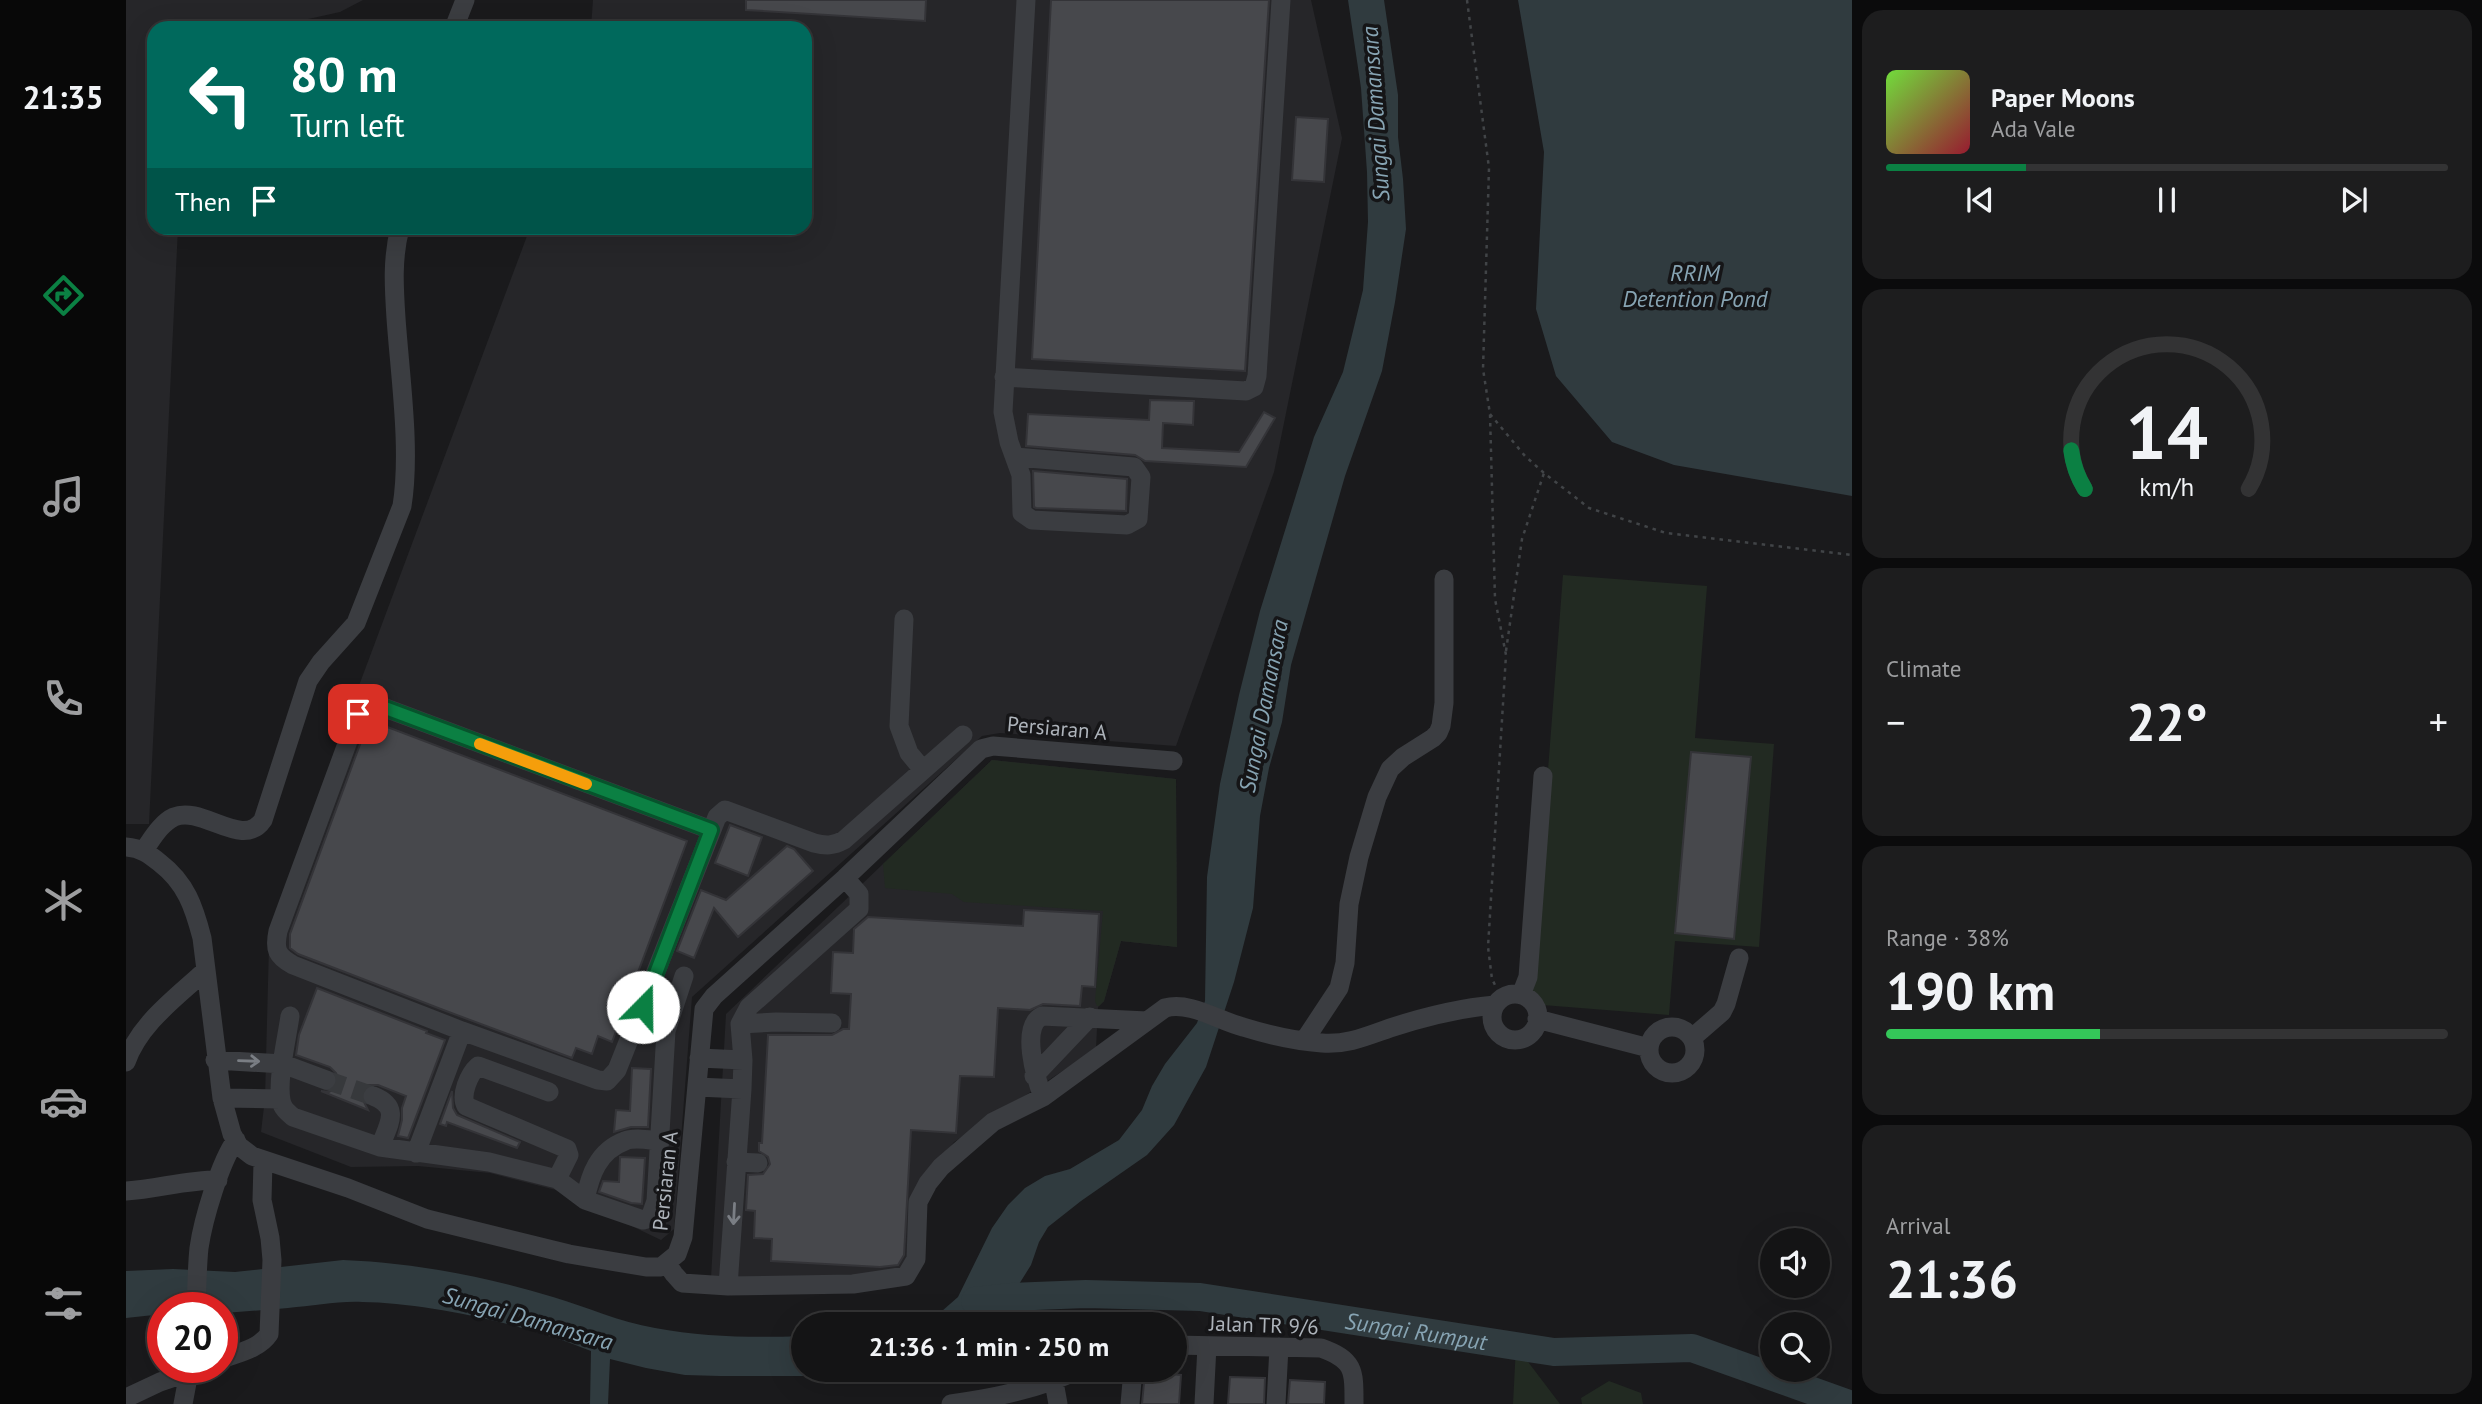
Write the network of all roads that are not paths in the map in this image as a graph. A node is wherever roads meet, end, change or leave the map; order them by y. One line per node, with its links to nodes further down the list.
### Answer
1 (465, 0): 4 (street)
2 (1026, 0): 6 (street)
3 (1281, 0): 6 (street)
4 (457, 21)
5 (399, 235): 15 (street)
6 (1004, 377): 7 (street)
7 (1015, 457): 7 (street)
8 (1444, 579): 32 (street)
9 (904, 619): 12 (street)
10 (962, 735): 12 (street)
11 (1173, 761): 16 (street, Persiaran A)
12 (923, 770): 14 (street)
13 (1543, 776): 22 (street)
14 (711, 830): 30 (street); 30 (street)
15 (135, 849): 20 (street)
16 (845, 878): 17 (street, Persiaran A); 19 (street)
17 (771, 946): 19 (street); 34 (street, Persiaran A)
18 (1740, 958): 31 (street)
19 (792, 969): 29 (street)
20 (206, 970): 35 (street); 37 (street)
21 (684, 976): 49 (street)
22 (1521, 995): 23 (street); 26 (street)
23 (1498, 1002): 26 (street); 32 (street)
24 (290, 1016): 38 (street)
25 (1090, 1017): 27 (street); 39 (street); 39 (street)
26 (1537, 1020): 33 (street)
27 (1147, 1021): 32 (street); 45 (street)
28 (832, 1023): 29 (street)
29 (740, 1024): 36 (street)
30 (462, 1031): 51 (street)
31 (1692, 1038): 33 (street); 33 (street)
32 (1304, 1041)
33 (1649, 1048)
34 (699, 1058): 36 (street); 41 (street, Persiaran A)
35 (215, 1060): 38 (street, one-way to 38); 46 (street)
36 (743, 1060): 42 (street)
37 (126, 1062)
38 (283, 1064): 40 (street); 47 (street)
39 (1034, 1076): 45 (street)
40 (326, 1080)
41 (697, 1087): 42 (street); 59 (street, Persiaran A)
42 (742, 1089): 53 (street)
43 (549, 1092): 55 (street)
44 (373, 1096): 50 (street)
45 (1043, 1097): 60 (street)
46 (222, 1098): 47 (street); 48 (street)
47 (280, 1099): 50 (street)
48 (236, 1140): 52 (street); 56 (street)
49 (659, 1140): 58 (street); 58 (street)
50 (380, 1147): 51 (street)
51 (416, 1153): 55 (street)
52 (263, 1162): 59 (street); 65 (street)
53 (737, 1163): 54 (street); 60 (street, one-way to 60)
54 (758, 1163)
55 (557, 1179): 58 (street)
56 (218, 1180): 57 (street); 61 (street)
57 (126, 1191)
58 (585, 1200)
59 (667, 1264): 60 (street)
60 (729, 1286)
61 (197, 1292)
62 (1187, 1345): 63 (street, Jalan TR 9/6)
63 (1207, 1346): 64 (street, Jalan TR 9/6); 75 (street)
64 (1279, 1347): 76 (street); 77 (street, Jalan TR 9/6)
65 (238, 1352)
66 (1054, 1382): 72 (street); 73 (street)
67 (1132, 1382): 74 (street)
68 (158, 1383): 70 (street)
69 (190, 1383): 71 (street)
70 (126, 1398)
71 (183, 1404)
72 (951, 1404)
73 (1058, 1404)
74 (1130, 1404)
75 (1204, 1404)
76 (1276, 1404)
77 (1354, 1404)

